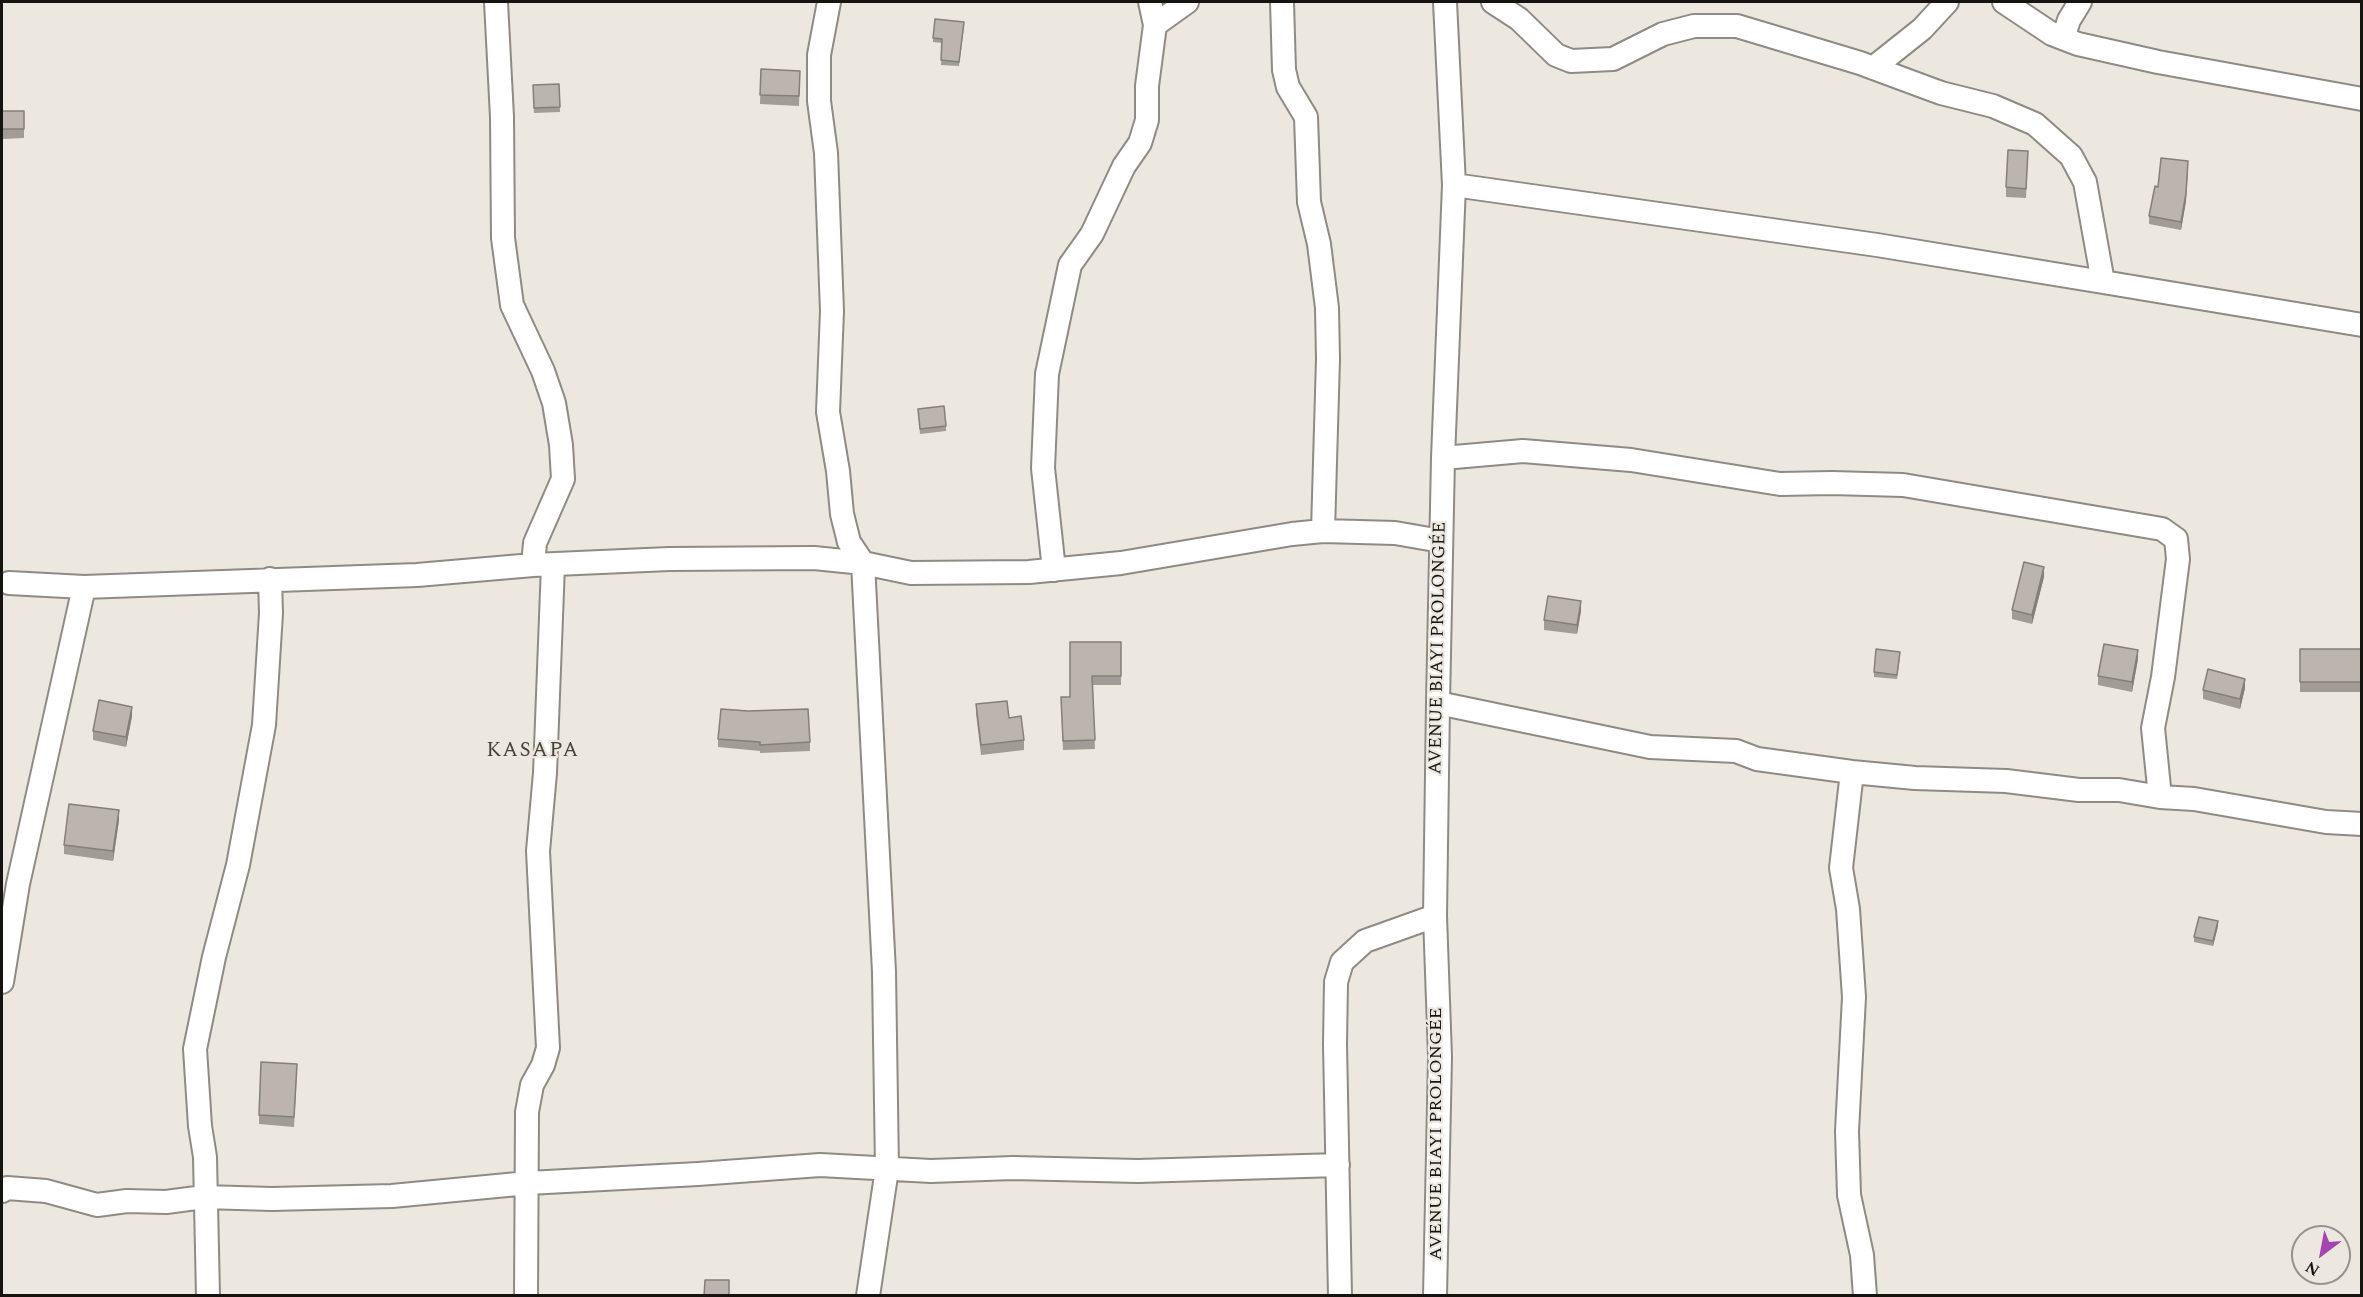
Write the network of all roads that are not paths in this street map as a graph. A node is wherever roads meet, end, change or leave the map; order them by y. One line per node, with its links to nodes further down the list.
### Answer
1 (496, 2): 22 (street)
2 (829, 2): 21 (street)
3 (1150, 2): 11 (street)
4 (1187, 2): 11 (street)
5 (1282, 2): 19 (street)
6 (1445, 2): 15 (street, AVENUE BIAYI PROLONGÉE)
7 (1493, 2): 13 (street)
8 (1947, 2): 13 (street)
9 (2004, 2): 12 (street)
10 (2080, 2): 12 (street)
11 (1155, 25): 23 (street)
12 (2063, 38): 14 (street)
13 (1873, 68): 16 (street)
14 (2361, 99)
15 (1454, 185): 16 (street); 18 (street, AVENUE BIAYI PROLONGÉE)
16 (2103, 282): 17 (street)
17 (2361, 325)
18 (1443, 458): 20 (street, AVENUE BIAYI PROLONGÉE); 29 (street)
19 (1323, 531): 20 (street); 23 (street)
20 (1441, 541): 27 (street, AVENUE BIAYI PROLONGÉE)
21 (863, 564): 22 (street); 23 (street); 34 (street)
22 (543, 565): 24 (street); 35 (street)
23 (1054, 570)
24 (270, 579): 26 (street); 37 (street)
25 (9, 583): 26 (street)
26 (84, 588): 32 (street)
27 (1438, 703): 28 (street); 31 (street, AVENUE BIAYI PROLONGÉE)
28 (1852, 772): 29 (street); 43 (street)
29 (2160, 797): 30 (street)
30 (2361, 824)
31 (1435, 916): 33 (street); 42 (street, AVENUE BIAYI PROLONGÉE)
32 (2, 982)
33 (1338, 1165): 34 (street); 41 (street)
34 (887, 1169): 35 (street); 40 (street)
35 (528, 1183): 37 (street); 39 (street)
36 (2, 1191): 37 (street)
37 (204, 1197): 38 (street)
38 (208, 1296)
39 (526, 1296)
40 (868, 1296)
41 (1340, 1296)
42 (1435, 1296)
43 (1864, 1296)

